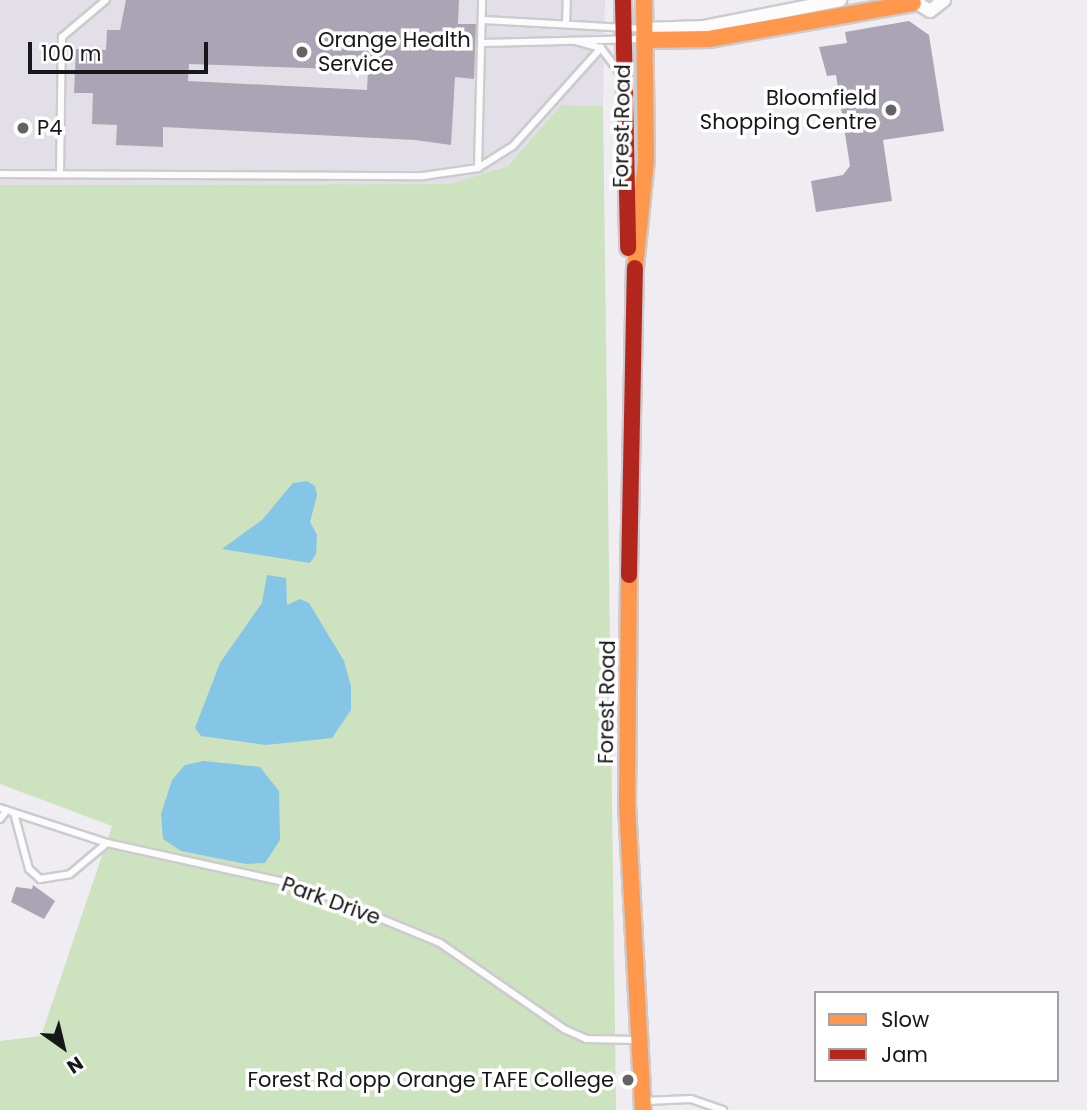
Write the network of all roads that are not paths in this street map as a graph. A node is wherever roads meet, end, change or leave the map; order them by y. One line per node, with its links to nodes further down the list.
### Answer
1 (96, 0): 10 (lane)
2 (106, 0): 10 (lane)
3 (482, 0): 11 (lane)
4 (567, 0): 12 (lane)
5 (623, 0): 13 (main road, Forest Road)
6 (644, 0): 14 (main road, Forest Road)
7 (840, 0): 14 (street)
8 (944, 0): 9 (street)
9 (912, 1): 14 (main road)
10 (93, 8): 21 (lane)
11 (484, 20): 12 (lane); 16 (lane)
12 (566, 24): 13 (lane)
13 (624, 34): 14 (lane); 15 (lane); 18 (main road, Forest Road)
14 (644, 34): 22 (main road, Forest Road)
15 (571, 40): 16 (lane); 17 (lane)
16 (483, 43): 19 (lane)
17 (601, 48): 18 (lane); 19 (lane)
18 (627, 90): 22 (main road, Forest Road)
19 (478, 167): 21 (lane)
20 (0, 174): 21 (lane)
21 (60, 174)
22 (632, 293): 26 (main road, Forest Road)
23 (7, 810): 24 (lane); 25 (lane, Park Drive); 25 (lane)
24 (0, 819)
25 (107, 843): 26 (lane, Park Drive)
26 (639, 1040): 27 (main road, Forest Road)
27 (643, 1105): 28 (lane)
28 (723, 1110)

